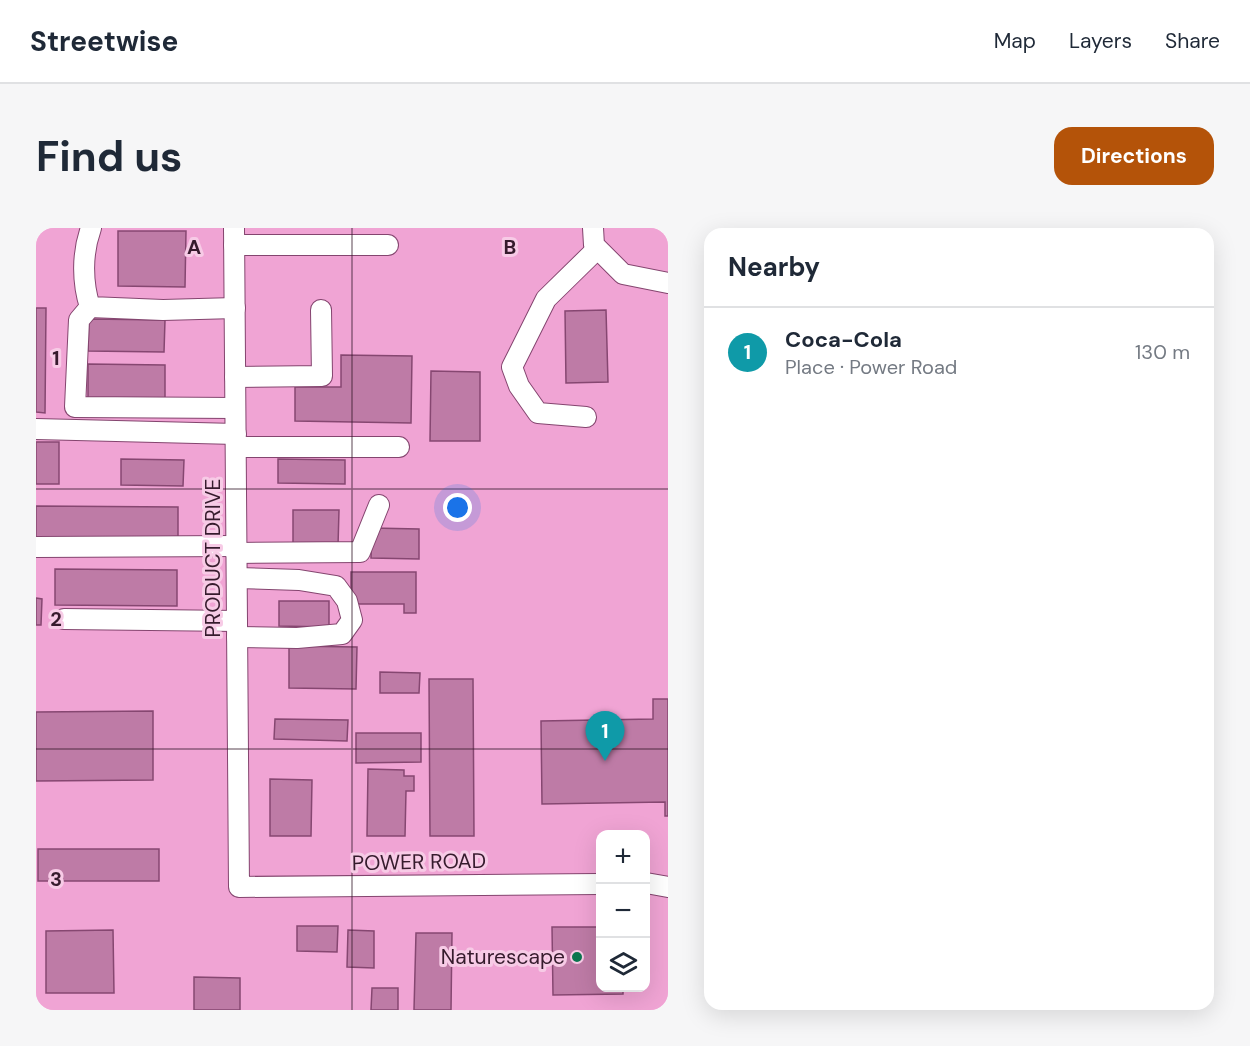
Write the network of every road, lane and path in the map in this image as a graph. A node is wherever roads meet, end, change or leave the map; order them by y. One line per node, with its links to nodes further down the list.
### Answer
1 (91, 228): 7 (street)
2 (593, 228): 5 (street)
3 (234, 236): 4 (street); 8 (street, PRODUCT DRIVE)
4 (388, 245)
5 (597, 249): 6 (street); 12 (street)
6 (668, 283)
7 (90, 307): 8 (street); 11 (street)
8 (235, 308): 10 (street, PRODUCT DRIVE)
9 (321, 310): 10 (street)
10 (235, 377): 11 (street, PRODUCT DRIVE)
11 (236, 408): 14 (street, PRODUCT DRIVE)
12 (586, 417)
13 (36, 429): 14 (street)
14 (236, 441): 15 (street); 18 (street, PRODUCT DRIVE)
15 (399, 447)
16 (379, 505): 18 (street)
17 (37, 547): 18 (street)
18 (236, 550): 19 (street, PRODUCT DRIVE)
19 (237, 578): 21 (street, PRODUCT DRIVE); 21 (street)
20 (64, 619): 21 (street)
21 (237, 629): 24 (street, PRODUCT DRIVE)
22 (596, 884): 24 (street, POWER ROAD)
23 (650, 884): 25 (street)
24 (239, 887)
25 (668, 887)

